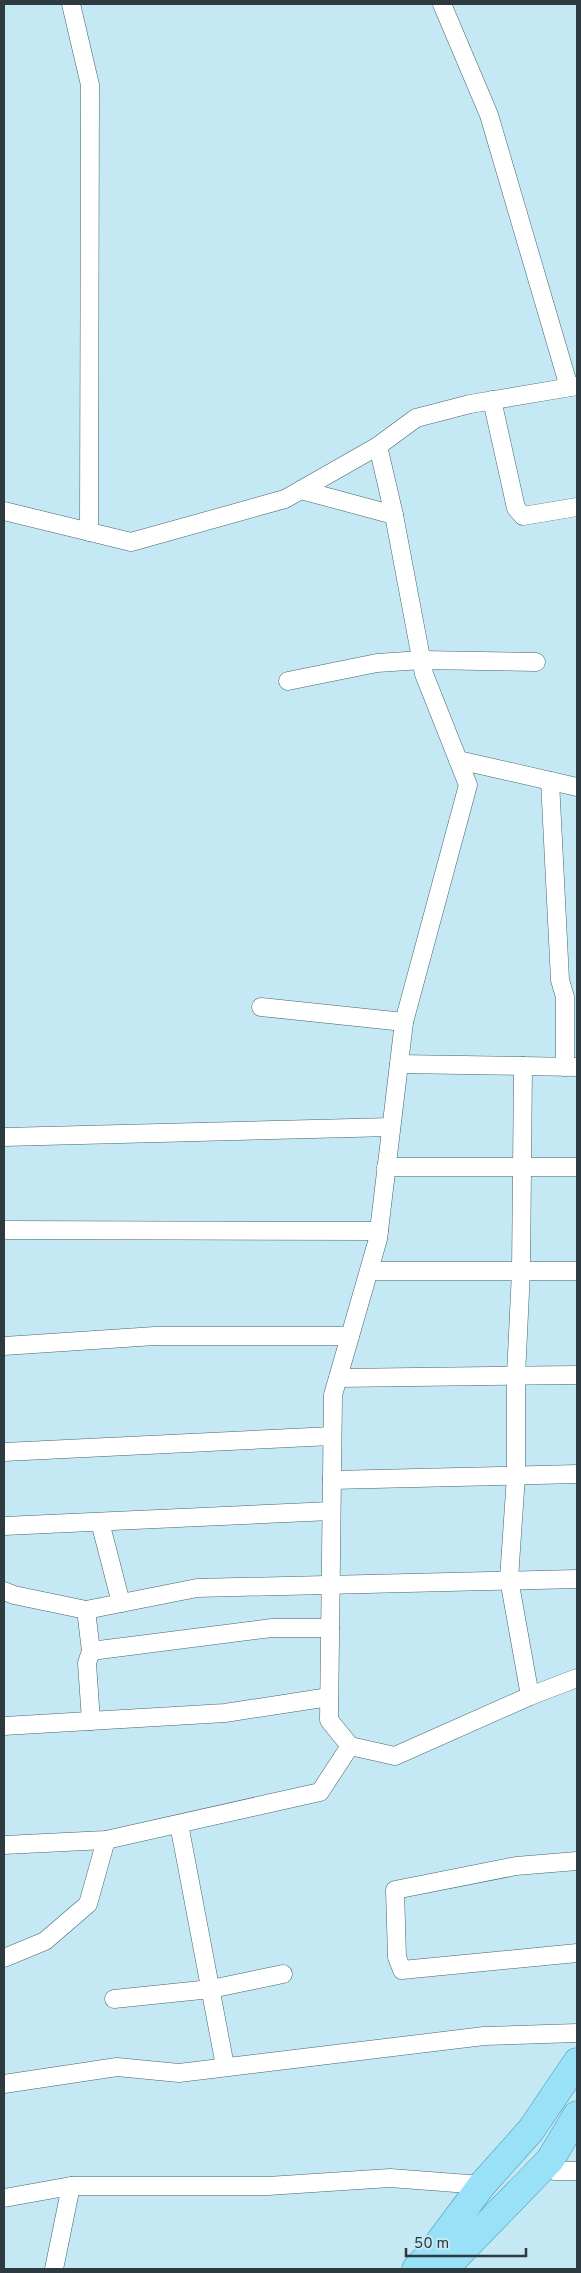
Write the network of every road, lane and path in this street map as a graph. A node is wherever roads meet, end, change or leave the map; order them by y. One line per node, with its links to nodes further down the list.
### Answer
1 (71, 4): 10 (street)
2 (442, 4): 3 (street)
3 (573, 386): 4 (street)
4 (492, 400): 5 (street); 7 (street)
5 (378, 446): 6 (street); 9 (street)
6 (301, 490): 9 (street); 10 (street)
7 (577, 507)
8 (4, 511): 10 (street)
9 (394, 515): 11 (street)
10 (89, 532)
11 (422, 660): 12 (street); 13 (street); 14 (street)
12 (536, 662)
13 (288, 681)
14 (458, 760): 15 (street); 18 (street)
15 (550, 781): 16 (street); 21 (street)
16 (577, 787)
17 (261, 1007): 18 (street)
18 (404, 1022): 19 (street)
19 (399, 1064): 20 (street); 22 (street)
20 (523, 1066): 21 (street); 24 (street)
21 (571, 1067)
22 (392, 1127): 23 (street); 26 (street)
23 (4, 1136)
24 (523, 1167): 25 (street); 26 (street); 30 (street)
25 (577, 1167)
26 (386, 1168): 28 (street)
27 (4, 1230): 28 (street)
28 (379, 1231): 29 (street)
29 (369, 1271): 30 (street); 32 (street)
30 (522, 1271): 31 (street); 35 (street)
31 (577, 1271)
32 (350, 1336): 33 (street); 36 (street)
33 (4, 1346)
34 (577, 1375): 35 (street)
35 (516, 1376): 36 (street); 40 (street)
36 (338, 1378): 37 (street)
37 (332, 1436): 38 (street); 41 (street)
38 (4, 1452)
39 (577, 1474): 40 (street)
40 (516, 1476): 41 (street); 45 (street)
41 (332, 1480): 42 (street)
42 (331, 1511): 43 (street); 47 (street)
43 (100, 1522): 44 (street); 49 (street)
44 (4, 1526)
45 (509, 1579): 46 (street); 47 (street); 54 (street)
46 (577, 1579)
47 (330, 1586): 49 (street); 51 (street)
48 (4, 1591): 50 (street)
49 (121, 1603): 50 (street)
50 (86, 1610): 52 (street)
51 (330, 1628): 52 (street); 55 (street)
52 (91, 1650): 56 (street)
53 (577, 1678): 54 (street)
54 (530, 1696): 58 (street)
55 (329, 1697): 56 (street); 58 (street)
56 (91, 1721): 57 (street)
57 (4, 1726)
58 (350, 1746): 59 (street)
59 (179, 1824): 60 (street); 66 (street)
60 (106, 1840): 61 (street); 64 (street)
61 (4, 1845)
62 (577, 1861): 63 (street)
63 (577, 1953)
64 (4, 1958)
65 (283, 1974): 66 (street)
66 (211, 1989): 67 (street); 70 (street)
67 (114, 1999)
68 (577, 2033): 70 (street)
69 (577, 2062): 75 (main road)
70 (225, 2066): 71 (street)
71 (4, 2084)
72 (577, 2114): 73 (main road)
73 (550, 2160): 74 (street); 80 (main road)
74 (577, 2171)
75 (482, 2185): 76 (street); 79 (main road)
76 (71, 2186): 77 (street); 78 (street)
77 (4, 2198)
78 (54, 2269)
79 (416, 2269)
80 (444, 2269)

